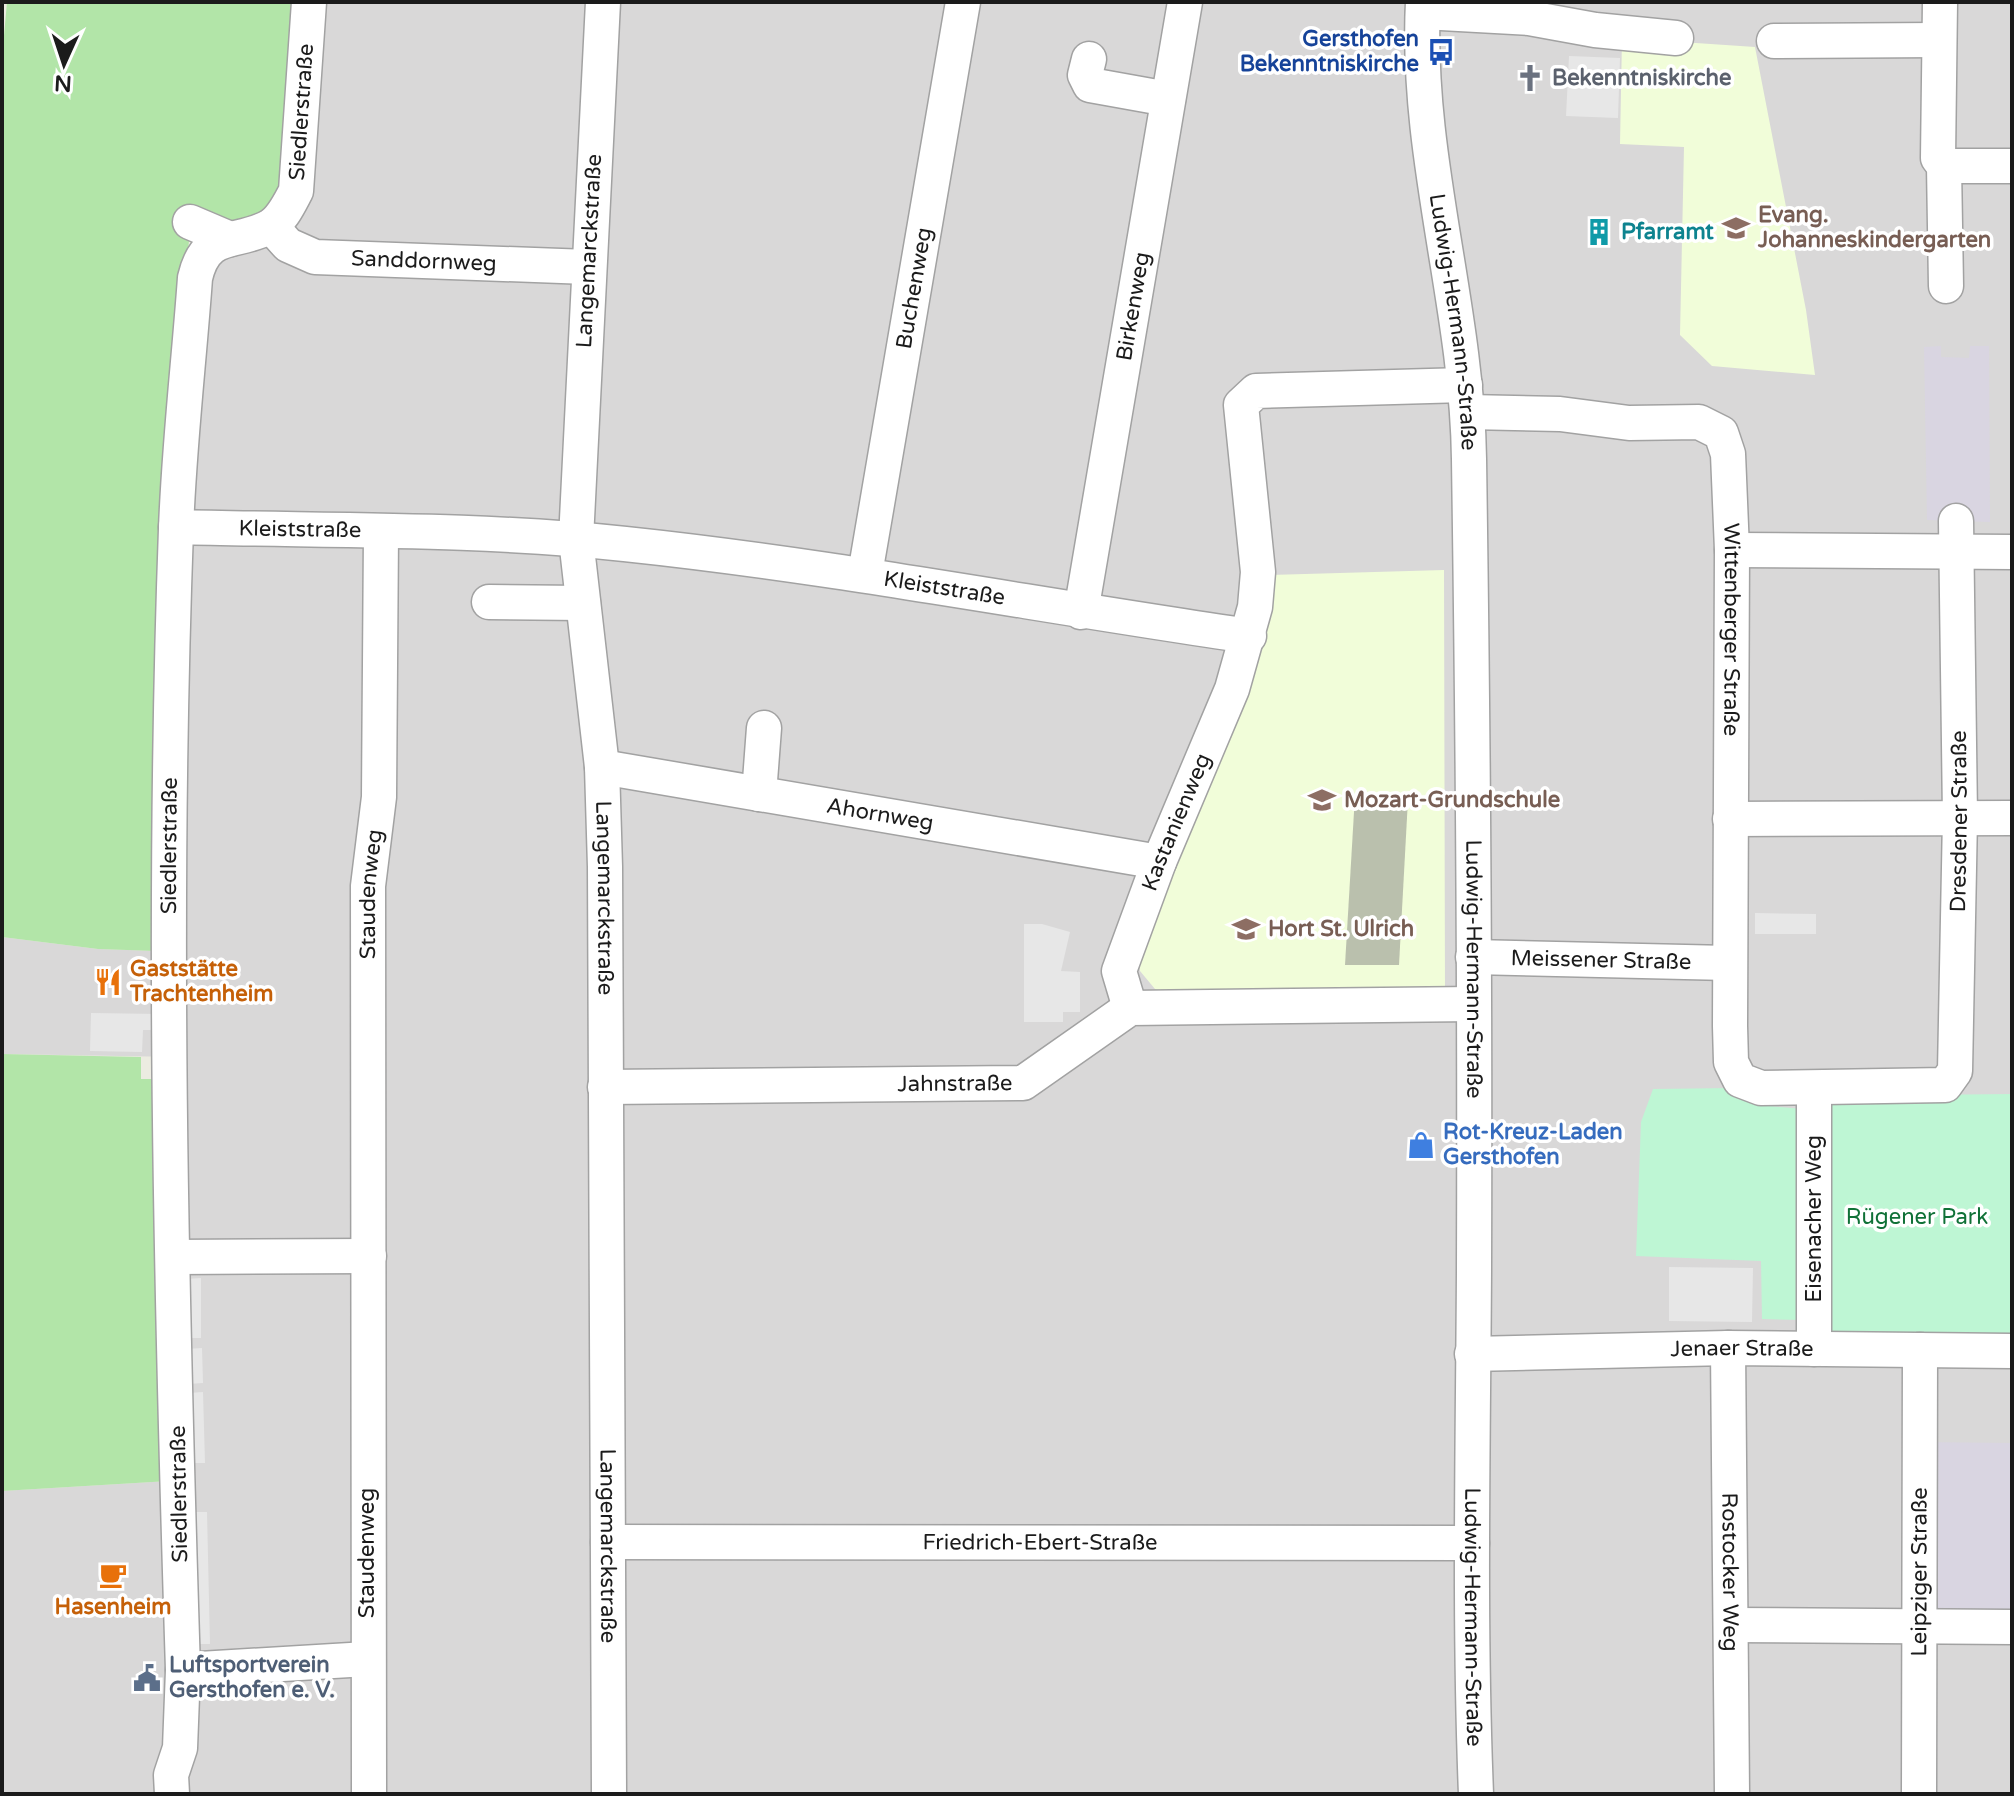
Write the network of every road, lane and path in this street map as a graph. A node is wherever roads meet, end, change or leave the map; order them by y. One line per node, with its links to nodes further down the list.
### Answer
1 (309, 2): 15 (street, Siedlerstraße)
2 (603, 2): 17 (street, Langemarckstraße)
3 (963, 2): 26 (street, Buchenweg)
4 (1185, 2): 11 (street, Birkenweg)
5 (1940, 2): 8 (street)
6 (1423, 7): 7 (street); 19 (street, Ludwig-Hermann-Straße)
7 (1676, 38)
8 (1939, 40): 9 (street); 12 (street)
9 (1774, 41)
10 (1089, 59): 11 (street)
11 (1168, 99): 29 (street, Birkenweg)
12 (1944, 166): 13 (street); 18 (street)
13 (2012, 166)
14 (190, 222): 16 (street)
15 (271, 226): 16 (street, Siedlerstraße); 17 (street, Sanddornweg)
16 (230, 239): 20 (street, Siedlerstraße)
17 (588, 267): 23 (street, Langemarckstraße)
18 (1946, 286)
19 (1467, 398): 24 (street, Wittenberger Straße); 30 (street); 38 (street, Ludwig-Hermann-Straße)
20 (176, 527): 21 (street, Kleiststraße); 45 (street, Siedlerstraße)
21 (381, 533): 23 (street, Kleiststraße); 44 (street, Staudenweg)
22 (1956, 536): 24 (street); 25 (street); 34 (street, Dresdener Straße)
23 (576, 539): 26 (street, Kleiststraße); 28 (street, Langemarckstraße)
24 (1732, 550): 36 (street, Wittenberger Straße)
25 (2012, 552)
26 (865, 574): 29 (street, Kleiststraße)
27 (489, 602): 28 (street)
28 (583, 603): 32 (street, Langemarckstraße)
29 (1081, 612): 30 (street, Kleiststraße)
30 (1249, 636): 37 (street, Kastanienweg)
31 (764, 728): 33 (street)
32 (602, 767): 33 (street, Ahornweg); 42 (street, Langemarckstraße)
33 (759, 794): 37 (street, Ahornweg)
34 (1960, 817): 35 (street); 36 (street); 43 (street, Dresdener Straße)
35 (2012, 818)
36 (1730, 819): 39 (street, Wittenberger Straße)
37 (1159, 862): 41 (street, Kastanienweg)
38 (1473, 957): 39 (street, Meissener Straße); 40 (street, Ludwig-Hermann-Straße)
39 (1728, 963): 43 (street, Wittenberger Straße)
40 (1473, 1004): 41 (street); 50 (street, Ludwig-Hermann-Straße)
41 (1130, 1008): 42 (street, Jahnstraße)
42 (605, 1087): 51 (street, Langemarckstraße)
43 (1814, 1089): 47 (street, Eisenacher Weg)
44 (369, 1256): 45 (street); 56 (street, Staudenweg)
45 (174, 1257): 57 (street, Siedlerstraße)
46 (1728, 1348): 47 (street, Jenaer Straße); 50 (street, Jenaer Straße); 53 (street, Rostocker Weg)
47 (1814, 1349): 48 (street, Jenaer Straße)
48 (1920, 1350): 49 (street, Jenaer Straße); 54 (street, Leipziger Straße)
49 (2012, 1351)
50 (1472, 1354): 52 (street, Ludwig-Hermann-Straße)
51 (608, 1542): 52 (street, Friedrich-Ebert-Straße); 62 (street, Langemarckstraße)
52 (1472, 1543): 63 (street, Ludwig-Hermann-Straße)
53 (1731, 1625): 54 (street); 64 (street, Rostocker Weg)
54 (1917, 1626): 55 (street); 65 (street, Leipziger Straße)
55 (2012, 1627)
56 (367, 1659): 57 (street); 61 (street, Staudenweg)
57 (183, 1670): 58 (street, Siedlerstraße)
58 (180, 1748): 59 (street, Siedlerstraße); 60 (street, Siedlerstraße)
59 (172, 1794)
60 (192, 1794)
61 (369, 1794)
62 (609, 1794)
63 (1476, 1794)
64 (1732, 1794)
65 (1919, 1794)

